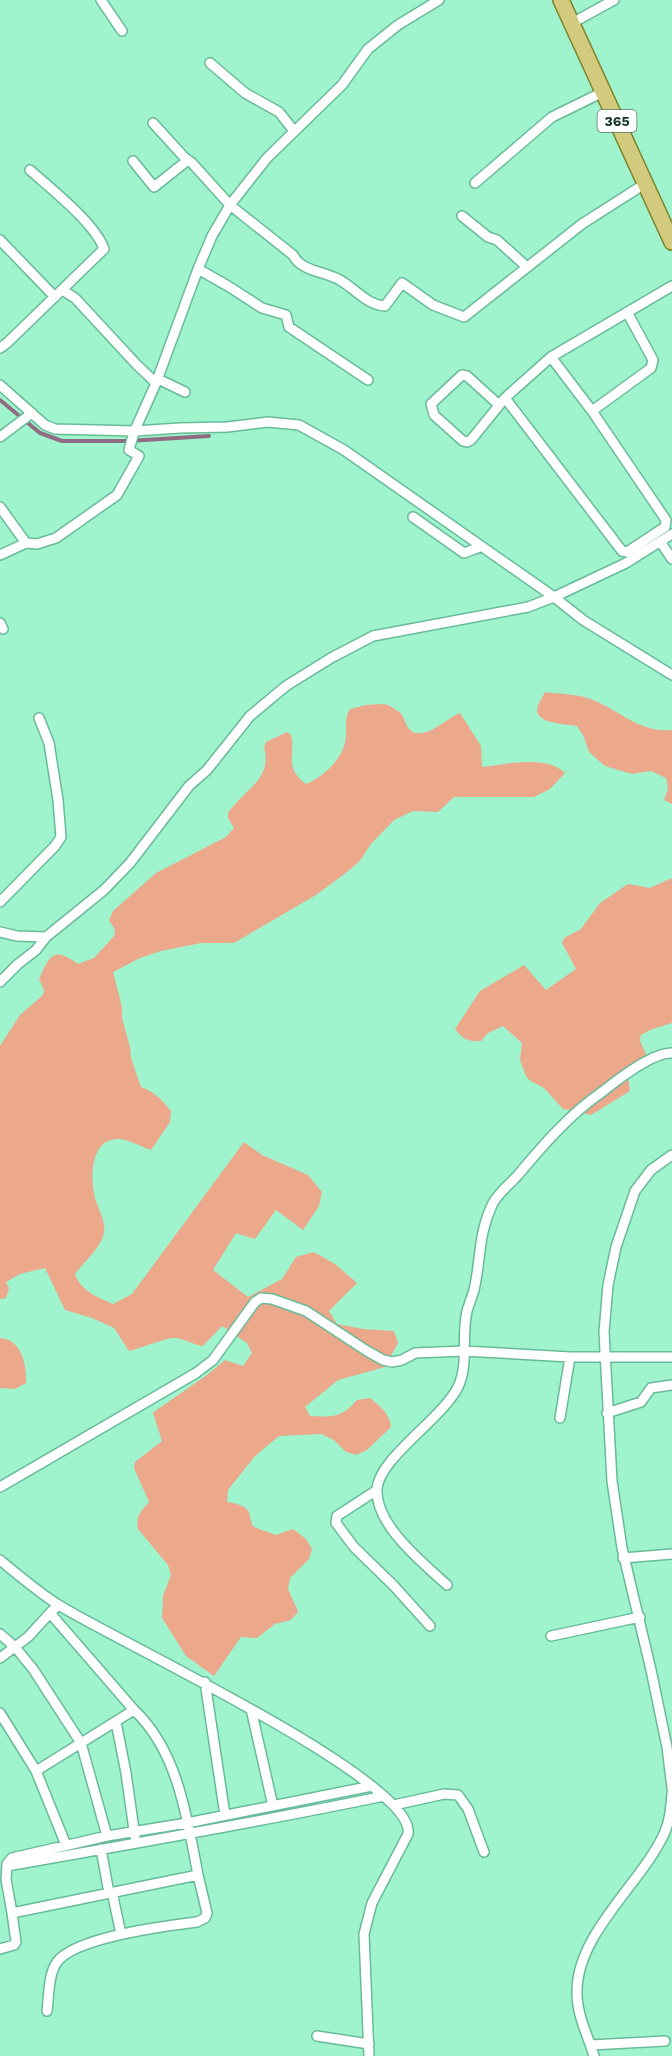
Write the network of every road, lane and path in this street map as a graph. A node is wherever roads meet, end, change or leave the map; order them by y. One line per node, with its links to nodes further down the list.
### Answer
1 (101, 0): 6 (street)
2 (439, 0): 10 (street)
3 (561, 0): 5 (main road, 365)
4 (614, 0): 5 (street)
5 (572, 23): 8 (main road, 365)
6 (122, 31)
7 (210, 63): 10 (street)
8 (603, 92): 14 (street); 15 (main road, 365)
9 (153, 123): 11 (street)
10 (294, 131): 16 (street)
11 (188, 160): 12 (street); 16 (street)
12 (133, 161)
13 (30, 170): 23 (street)
14 (475, 183)
15 (646, 183): 19 (main road, 365); 20 (street)
16 (230, 205): 20 (street); 21 (street)
17 (462, 216): 20 (street)
18 (0, 240): 23 (street)
19 (672, 242)
20 (527, 267)
21 (198, 269): 27 (street); 28 (street)
22 (672, 286): 24 (street)
23 (58, 294): 25 (street); 28 (street)
24 (627, 312): 26 (street); 32 (street)
25 (0, 348)
26 (551, 357): 31 (street); 32 (street)
27 (368, 380)
28 (157, 381): 30 (street); 34 (street)
29 (0, 385): 33 (street)
30 (185, 393)
31 (502, 401): 31 (street); 32 (street)
32 (592, 411)
33 (31, 415): 34 (street); 35 (street)
34 (134, 432): 39 (street); 41 (street)
35 (0, 437)
36 (0, 507): 41 (street)
37 (413, 517): 40 (street)
38 (672, 534): 42 (street)
39 (464, 535): 40 (street); 43 (street)
40 (447, 541): 43 (street)
41 (26, 543): 44 (street)
42 (660, 543): 45 (street); 46 (street)
43 (480, 547): 46 (street)
44 (0, 555)
45 (672, 559)
46 (554, 597): 47 (street); 51 (street)
47 (672, 675)
48 (39, 718): 49 (street)
49 (0, 902)
50 (0, 932): 51 (street)
51 (46, 938): 52 (street)
52 (0, 982)
53 (672, 1053): 55 (street)
54 (672, 1155): 57 (street)
55 (464, 1352): 56 (street); 62 (street); 63 (street)
56 (570, 1357): 57 (street); 61 (street)
57 (604, 1357): 58 (street); 60 (street)
58 (672, 1357)
59 (672, 1385): 60 (street)
60 (607, 1413): 65 (street)
61 (560, 1418)
62 (0, 1487)
63 (377, 1490): 67 (street); 71 (street)
64 (672, 1554): 65 (street)
65 (623, 1558): 70 (street)
66 (0, 1560): 68 (street)
67 (447, 1585)
68 (58, 1605): 69 (street); 76 (street)
69 (50, 1613): 74 (street); 78 (street)
70 (640, 1617): 73 (street); 84 (street)
71 (430, 1626)
72 (0, 1634): 74 (street)
73 (551, 1636)
74 (15, 1647): 75 (street); 81 (street)
75 (0, 1658)
76 (205, 1682): 77 (street); 89 (street)
77 (252, 1709): 83 (street); 88 (street)
78 (134, 1710): 80 (street); 90 (street)
79 (0, 1713): 82 (street)
80 (116, 1722): 81 (street); 91 (street)
81 (81, 1743): 82 (street); 93 (street)
82 (36, 1771): 96 (street)
83 (372, 1786): 86 (street); 88 (street)
84 (672, 1788)
85 (672, 1793): 94 (street)
86 (384, 1796): 87 (street); 92 (street)
87 (394, 1805): 98 (street); 108 (street)
88 (273, 1806): 89 (street)
89 (225, 1815): 90 (street)
90 (187, 1823): 91 (street); 92 (street)
91 (134, 1831): 93 (street); 95 (street)
92 (190, 1834): 95 (street); 100 (street)
93 (107, 1836): 96 (street)
94 (668, 1836): 109 (street)
95 (136, 1842): 97 (street)
96 (66, 1845): 99 (street)
97 (101, 1849): 99 (street); 101 (street)
98 (484, 1852)
99 (7, 1866): 102 (street)
100 (198, 1875): 101 (street); 103 (street)
101 (111, 1893): 102 (street); 103 (street)
102 (12, 1913): 104 (street)
103 (121, 1934): 105 (street)
104 (0, 1949)
105 (47, 2012)
106 (316, 2036): 108 (street)
107 (665, 2041): 109 (street)
108 (369, 2044): 110 (street)
109 (591, 2045): 111 (street)
110 (369, 2056)
111 (594, 2056)

